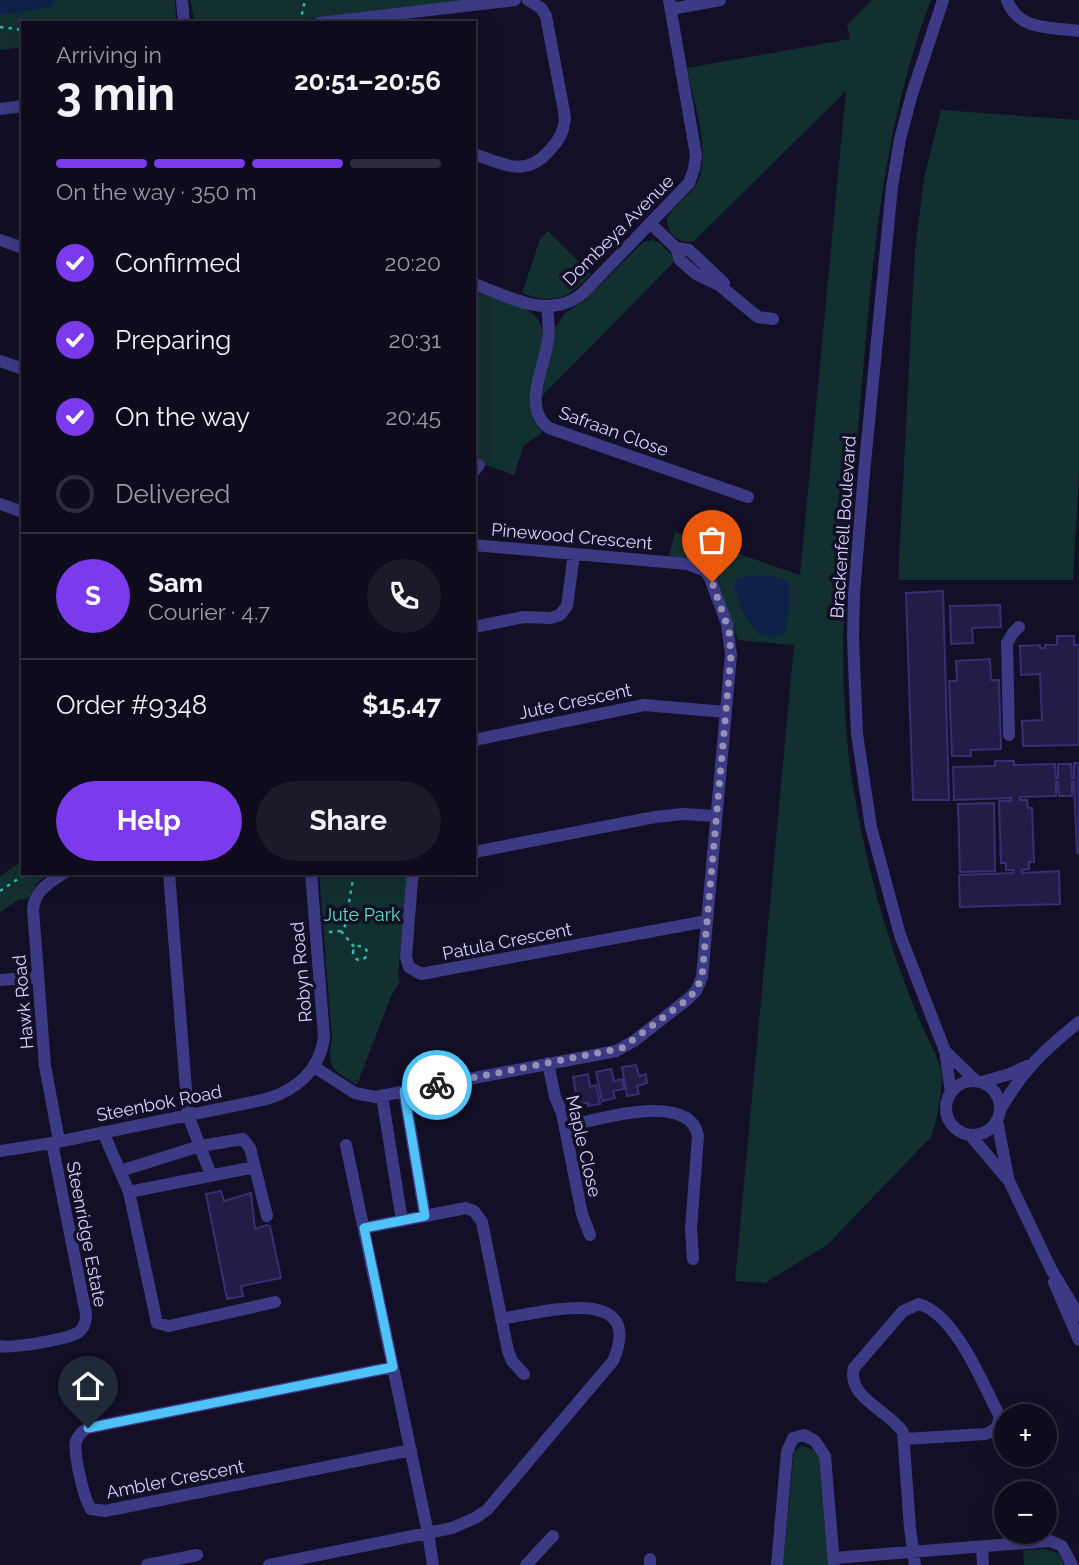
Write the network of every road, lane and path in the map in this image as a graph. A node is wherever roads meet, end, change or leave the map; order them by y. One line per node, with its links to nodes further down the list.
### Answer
1 (181, 0): 9 (street)
2 (305, 0): 10 (path)
3 (516, 0): 11 (street)
4 (528, 0): 17 (street)
5 (720, 0): 8 (street)
6 (943, 0): 52 (street, Brackenfell Boulevard)
7 (1007, 0): 14 (street)
8 (670, 4): 18 (street, Dombeya Avenue)
9 (184, 21)
10 (300, 21)
11 (335, 21)
12 (0, 27): 13 (path)
13 (21, 30)
14 (1079, 31)
15 (21, 106): 16 (street)
16 (0, 109)
17 (476, 155)
18 (650, 223): 22 (street, Dombeya Avenue); 23 (street)
19 (0, 240): 20 (street)
20 (21, 247)
21 (476, 285): 22 (street)
22 (547, 307): 26 (street, Safraan Close)
23 (773, 319)
24 (0, 361): 25 (street)
25 (21, 368)
26 (748, 497)
27 (0, 504): 28 (street)
28 (21, 511)
29 (476, 545): 30 (street, Pinewood Crescent)
30 (574, 554): 31 (street); 33 (street, Pinewood Crescent)
31 (476, 627)
32 (1019, 627): 34 (street)
33 (726, 712): 35 (street, Jute Crescent); 36 (street, Pinewood Crescent)
34 (1009, 735)
35 (476, 740)
36 (716, 816): 37 (street); 45 (street, Pinewood Crescent)
37 (476, 852)
38 (24, 875): 44 (path)
39 (61, 875): 49 (street, Hawk Road)
40 (169, 875): 60 (street)
41 (310, 875): 47 (street, Robyn Road)
42 (354, 875): 46 (path)
43 (413, 875): 45 (street, Patula Crescent)
44 (0, 891)
45 (707, 920): 53 (street, Pinewood Crescent)
46 (341, 931): 47 (path); 48 (path)
47 (315, 932): 55 (street, Robyn Road)
48 (355, 948): 48 (path)
49 (38, 976): 50 (street); 65 (street, Hawk Road)
50 (0, 980)
51 (1079, 1022): 54 (street)
52 (945, 1051): 56 (street, Brackenfell Boulevard); 58 (street, Brackenfell Boulevard)
53 (548, 1063): 57 (street, Pinewood Crescent); 62 (street, Maple Close)
54 (1032, 1063): 56 (street); 61 (street)
55 (314, 1067): 59 (street, Pinewood Crescent); 60 (street, Steenbok Road)
56 (979, 1082): 58 (street); 61 (street)
57 (404, 1091): 59 (street, Pinewood Crescent); 75 (street)
58 (951, 1093): 64 (street)
59 (382, 1096): 76 (street)
60 (188, 1115): 63 (street, Steenbok Road); 67 (street)
61 (999, 1115): 64 (street); 72 (street)
62 (565, 1126): 78 (street, Maple Close); 79 (street)
63 (103, 1132): 65 (street, Steenbok Road); 70 (street)
64 (970, 1135): 72 (street)
65 (56, 1142): 68 (street, Steenbok Road); 85 (street, Steenridge Estate)
66 (346, 1145): 77 (street)
67 (200, 1146): 69 (street); 70 (street); 71 (street)
68 (0, 1151)
69 (255, 1167): 71 (street); 74 (street)
70 (120, 1171): 73 (street)
71 (211, 1175): 73 (street)
72 (1009, 1181): 80 (street)
73 (129, 1192): 81 (street)
74 (267, 1216)
75 (425, 1216): 76 (street); 83 (street)
76 (402, 1221): 77 (street)
77 (364, 1228): 86 (street)
78 (590, 1235)
79 (693, 1259)
80 (1051, 1269): 82 (street); 84 (street)
81 (275, 1302)
82 (1079, 1316)
83 (501, 1320): 87 (street); 90 (street)
84 (1079, 1340)
85 (0, 1346)
86 (393, 1367): 89 (street); 89 (street, Ambler Crescent)
87 (524, 1374)
88 (905, 1439): 88 (street); 93 (street)
89 (411, 1450): 90 (street)
90 (428, 1533): 97 (street); 98 (street)
91 (553, 1536): 99 (street)
92 (982, 1547): 93 (street); 102 (street); 103 (street)
93 (913, 1551): 95 (street); 101 (street)
94 (197, 1555): 96 (street)
95 (834, 1561): 100 (street)
96 (147, 1565)
97 (269, 1565)
98 (433, 1565)
99 (526, 1565)
100 (777, 1565)
101 (915, 1565)
102 (983, 1565)
103 (1072, 1565)

